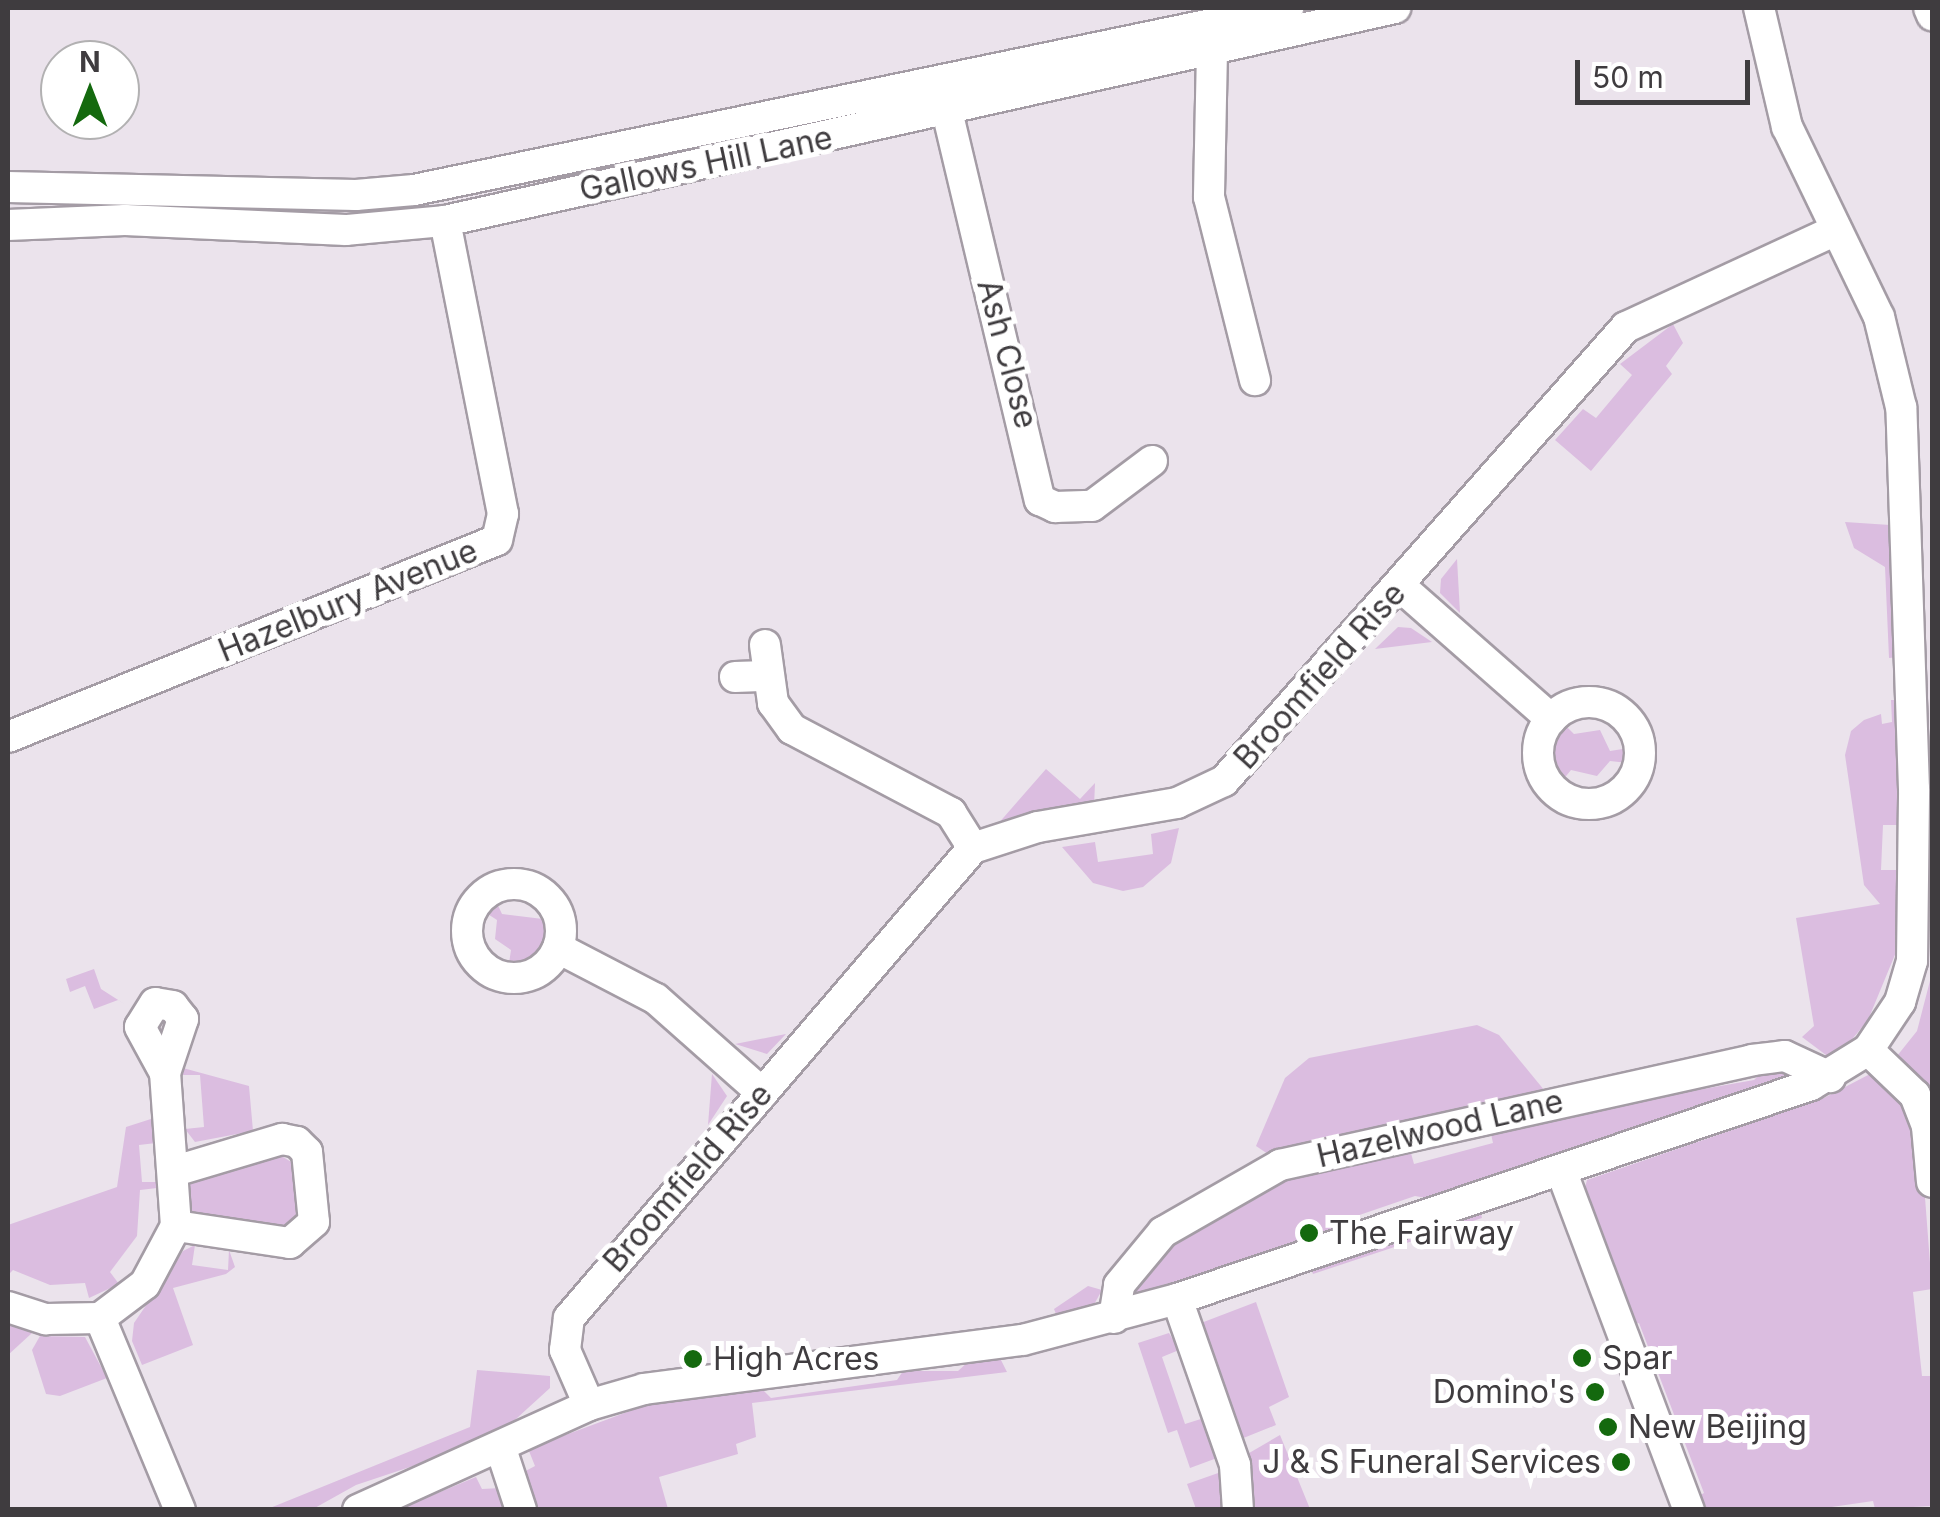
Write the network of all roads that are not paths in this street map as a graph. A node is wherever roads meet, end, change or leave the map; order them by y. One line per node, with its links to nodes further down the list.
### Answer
1 (1288, 8): 8 (street, Gallows Hill Lane)
2 (1394, 8): 6 (street, Gallows Hill Lane)
3 (1759, 8): 13 (street, Hazelwood Lane)
4 (1928, 8): 5 (street)
5 (1932, 14)
6 (1212, 52): 7 (street, Gallows Hill Lane); 14 (street)
7 (947, 111): 9 (street, Gallows Hill Lane); 15 (street, Ash Close)
8 (696, 132): 9 (street); 10 (street, Gallows Hill Lane)
9 (704, 166): 11 (street, Gallows Hill Lane)
10 (8, 188)
11 (445, 222): 12 (street, Gallows Hill Lane); 21 (street, Hazelbury Avenue)
12 (8, 225)
13 (1836, 230): 16 (street, Broomfield Rise); 23 (street, Hazelwood Lane)
14 (1255, 380)
15 (1132, 469)
16 (1401, 588): 20 (street); 22 (street, Broomfield Rise)
17 (765, 645): 18 (street)
18 (766, 676): 19 (street); 22 (street)
19 (735, 677)
20 (1550, 719)
21 (8, 736)
22 (973, 848): 28 (street, Broomfield Rise)
23 (1923, 912): 25 (street, Hazelwood Lane)
24 (558, 948): 28 (street)
25 (1868, 1050): 27 (street, Hazelwood Lane); 31 (street)
26 (165, 1073): 30 (street)
27 (1830, 1077): 29 (street, Hazelwood Lane); 36 (street, Hazelwood Lane)
28 (761, 1092): 37 (street, Broomfield Rise)
29 (1562, 1170): 33 (street, Hazelwood Lane); 43 (street)
30 (175, 1171): 32 (street); 32 (street)
31 (1932, 1182)
32 (176, 1226): 35 (street)
33 (1178, 1299): 36 (street, Hazelwood Lane); 42 (street)
34 (8, 1307): 35 (street)
35 (100, 1318): 39 (street)
36 (1114, 1318): 37 (street, Hazelwood Lane)
37 (589, 1405): 38 (street, Hazelwood Lane)
38 (501, 1450): 40 (street, Hazelwood Lane); 41 (street)
39 (180, 1510)
40 (358, 1510)
41 (522, 1510)
42 (1238, 1510)
43 (1689, 1510)

